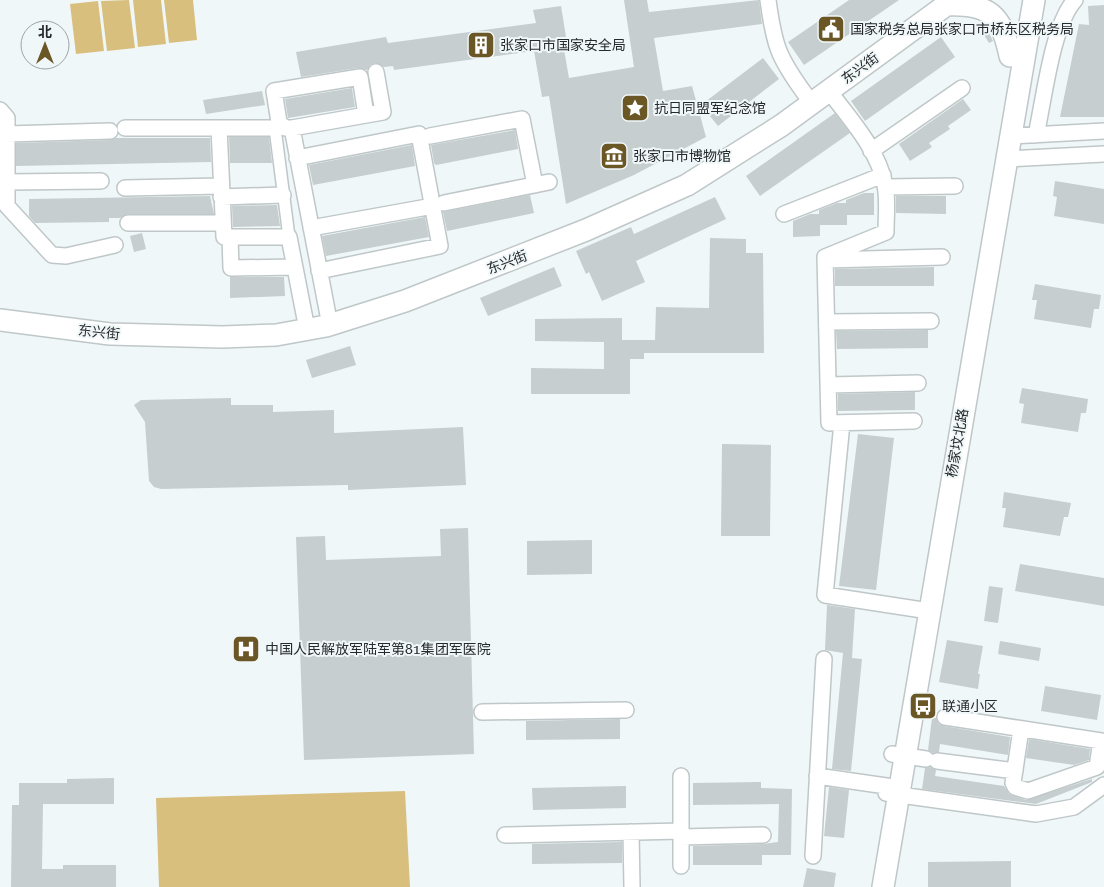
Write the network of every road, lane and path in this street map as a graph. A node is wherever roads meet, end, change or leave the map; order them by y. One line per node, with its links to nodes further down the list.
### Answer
1 (768, 0): 9 (street)
2 (1020, 0): 6 (main road, 杨家坟北路)
3 (1034, 0): 21 (main road, 杨家坟北路)
4 (1075, 0): 19 (street)
5 (944, 2): 6 (main road); 9 (main road, 东兴街)
6 (1010, 56): 55 (main road, 杨家坟北路)
7 (376, 72): 11 (street)
8 (962, 88): 22 (street)
9 (815, 96): 22 (street); 46 (main road, 东兴街); 47 (main road, 东兴街)
10 (0, 110): 18 (street)
11 (366, 115): 15 (street); 15 (street)
12 (125, 128): 13 (street)
13 (219, 128): 14 (street); 31 (street)
14 (275, 128): 32 (street)
15 (292, 128): 24 (street)
16 (110, 131): 18 (street)
17 (1104, 131): 19 (street)
18 (7, 134): 28 (street)
19 (1036, 135): 21 (street)
20 (430, 136): 33 (street)
21 (1011, 136): 25 (main road, 杨家坟北路)
22 (871, 151): 27 (street)
23 (1104, 154): 25 (street)
24 (297, 158): 33 (street); 37 (street)
25 (1007, 159): 55 (main road, 杨家坟北路)
26 (101, 181): 28 (street)
27 (884, 181): 29 (street); 34 (street); 42 (street)
28 (7, 182): 40 (street)
29 (955, 186)
30 (125, 188): 31 (street)
31 (221, 191): 32 (street); 36 (street)
32 (283, 195): 39 (street)
33 (439, 204): 37 (street); 44 (street)
34 (784, 214)
35 (128, 223): 36 (street)
36 (222, 223): 38 (street)
37 (310, 228): 44 (street)
38 (230, 237): 39 (street); 43 (street)
39 (289, 237): 43 (street)
40 (115, 245)
41 (942, 258): 42 (street)
42 (826, 260): 49 (street)
43 (295, 267): 48 (street)
44 (319, 271): 46 (street)
45 (0, 308): 48 (main road, 东兴街)
46 (328, 315): 48 (main road, 东兴街)
47 (0, 320)
48 (305, 320)
49 (827, 322): 50 (street); 52 (street)
50 (931, 322)
51 (918, 384): 52 (street)
52 (828, 385): 54 (street)
53 (914, 421): 54 (street)
54 (842, 422): 55 (street)
55 (923, 610): 61 (main road, 杨家坟北路)
56 (824, 659): 64 (street)
57 (626, 710): 58 (street)
58 (482, 712)
59 (945, 717): 60 (street)
60 (1021, 729): 62 (street); 62 (street)
61 (898, 755): 62 (street); 66 (main road, 杨家坟北路)
62 (1015, 771)
63 (681, 776): 68 (street)
64 (817, 776): 66 (street); 71 (street)
65 (1104, 785): 66 (street)
66 (893, 791): 74 (main road, 杨家坟北路); 75 (main road, 杨家坟北路)
67 (631, 832): 68 (street); 69 (street); 73 (street)
68 (681, 834): 70 (street); 72 (street)
69 (505, 835)
70 (763, 835)
71 (813, 856)
72 (681, 866)
73 (632, 887)
74 (870, 887)
75 (883, 887)

